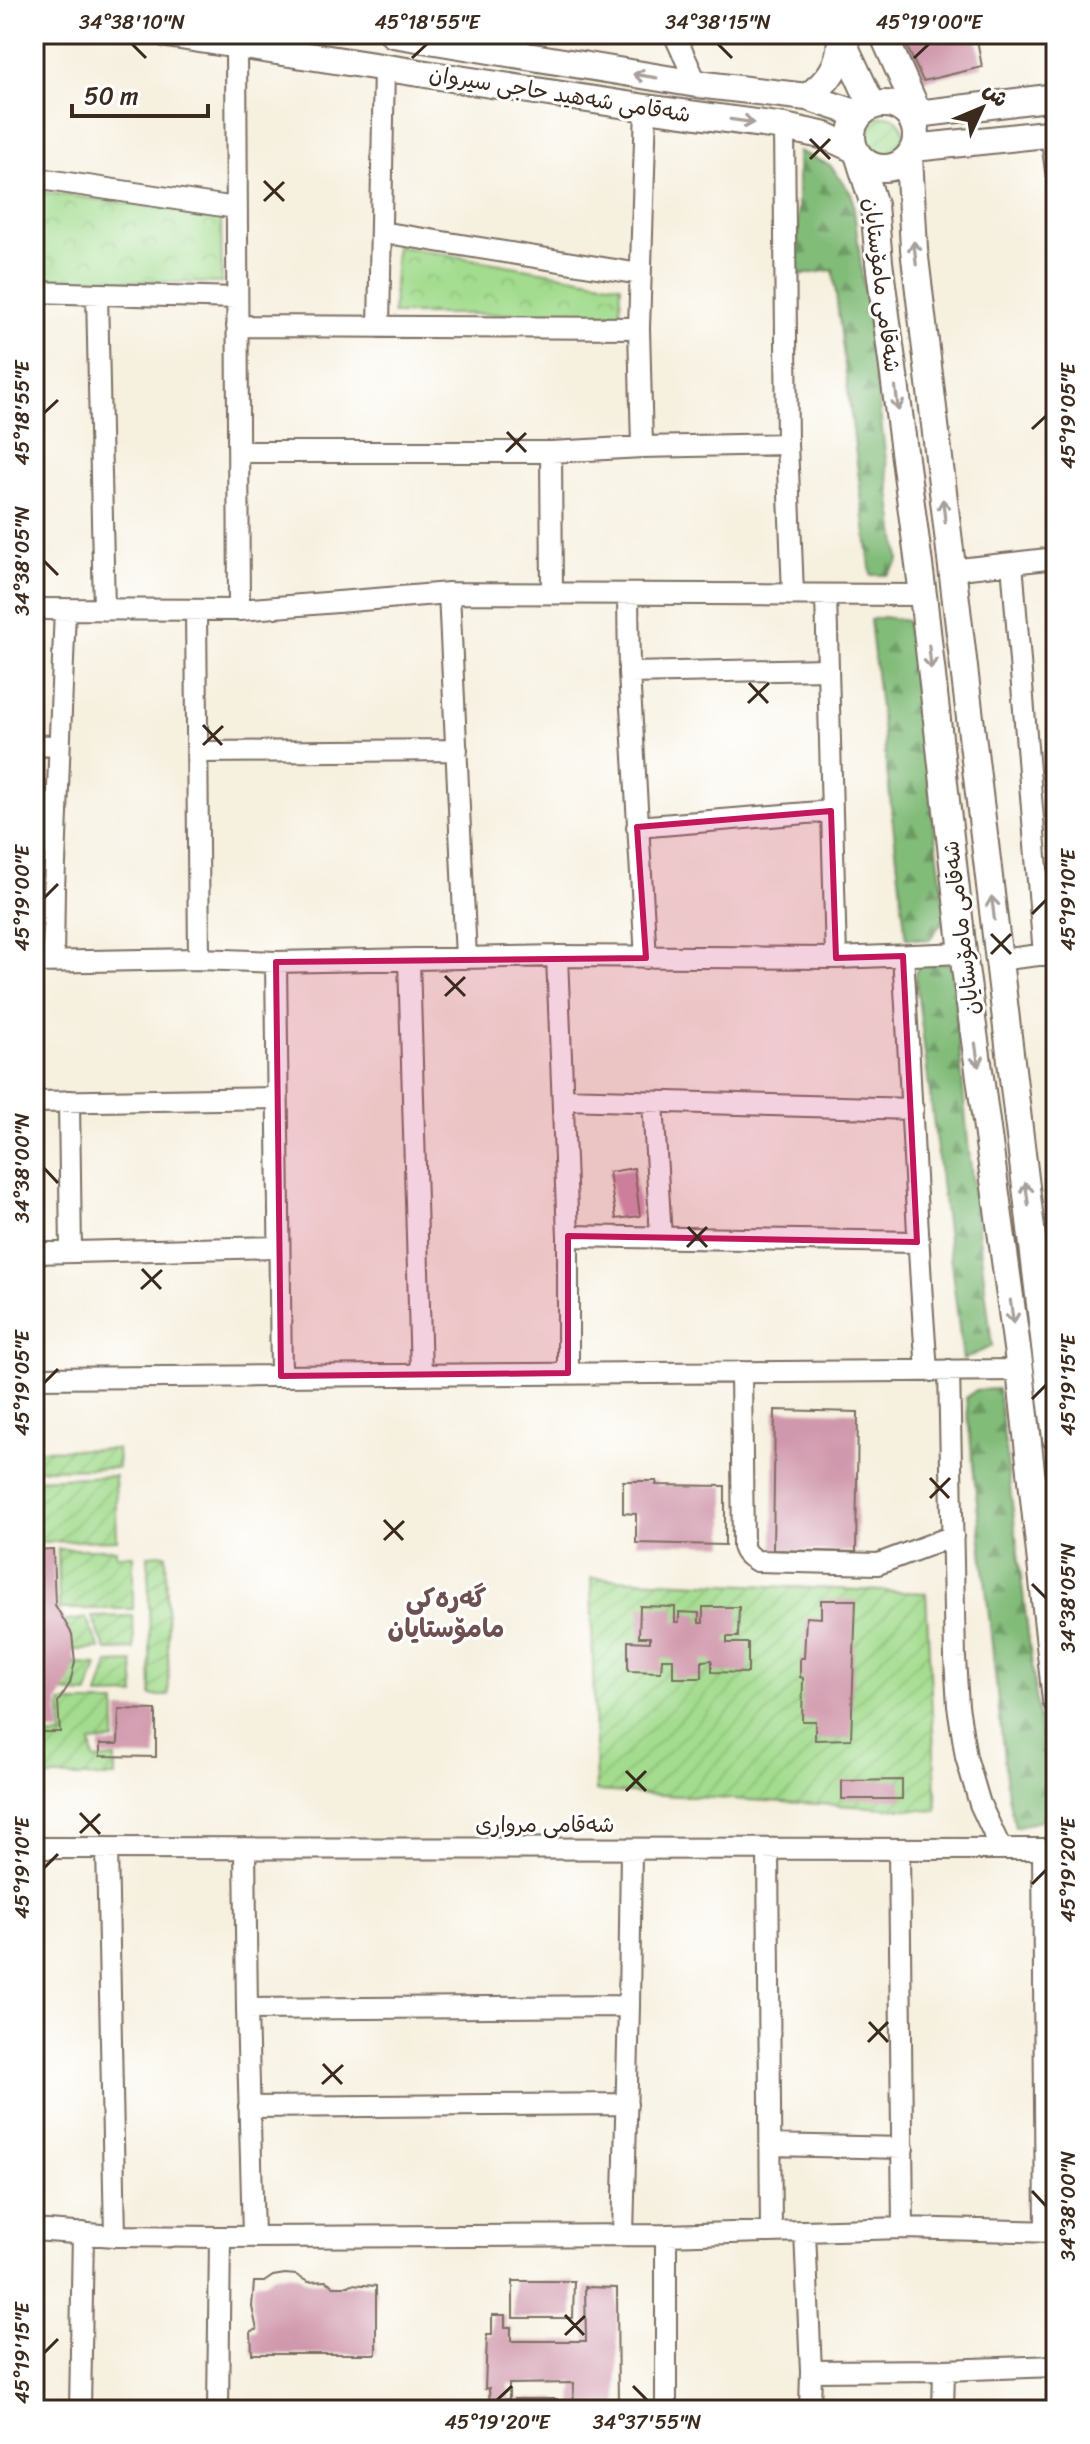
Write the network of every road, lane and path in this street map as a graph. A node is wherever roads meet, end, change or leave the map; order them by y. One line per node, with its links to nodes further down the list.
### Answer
1 (167, 34): 6 (main road, شەقامی شەهید حاجی سیروان)
2 (393, 34): 7 (main road, شەقامی شەهید حاجی سیروان)
3 (674, 34): 9 (street)
4 (883, 34): 15 (main road, شەقامی مامۆستایان)
5 (840, 36): 10 (main road); 13 (main road)
6 (236, 45): 8 (main road, شەقامی شەهید حاجی سیروان); 20 (street)
7 (518, 45): 9 (main road, شەقامی شەهید حاجی سیروان, one-way to 7)
8 (384, 67): 12 (main road, شەقامی شەهید حاجی سیروان); 21 (street)
9 (697, 84): 10 (main road, شەقامی شەهید حاجی سیروان)
10 (807, 97): 13 (main road, شەقامی شەهید حاجی سیروان)
11 (1056, 97): 15 (main road)
12 (646, 108): 14 (main road, شەقامی شەهید حاجی سیروان, one-way to 14); 22 (street)
13 (866, 110): 15 (main road); 17 (main road)
14 (784, 127): 17 (main road, شەقامی شەهید حاجی سیروان); 29 (street)
15 (913, 133): 16 (main road); 17 (main road); 35 (main road, شەقامی مامۆستایان, one-way to 15)
16 (1054, 133): 18 (street)
17 (857, 153): 40 (main road, شەقامی مامۆستایان, one-way to 40)
18 (1056, 171)
19 (34, 178): 20 (street)
20 (236, 208): 25 (street)
21 (381, 232): 22 (street); 27 (street)
22 (640, 274): 28 (street)
23 (34, 292): 24 (street)
24 (97, 294): 25 (street); 44 (street)
25 (237, 298): 26 (street)
26 (237, 326): 27 (street); 31 (street)
27 (379, 327): 28 (street)
28 (639, 328): 30 (street)
29 (787, 444): 30 (street); 39 (street)
30 (642, 447): 32 (street)
31 (239, 452): 32 (street); 46 (street)
32 (551, 452): 37 (street)
33 (1056, 558): 34 (street)
34 (1012, 563): 35 (street); 57 (street)
35 (951, 570): 65 (main road, شەقامی مامۆستایان, one-way to 35)
36 (449, 593): 37 (street); 46 (street); 51 (street)
37 (552, 593): 38 (street)
38 (628, 594): 39 (street); 48 (street)
39 (793, 594): 41 (street)
40 (923, 595): 41 (street); 56 (main road, شەقامی مامۆستایان, one-way to 56)
41 (826, 596): 47 (street)
42 (34, 609): 43 (street)
43 (65, 609): 44 (street); 49 (street)
44 (104, 610): 45 (street)
45 (196, 610): 46 (street); 52 (street)
46 (239, 610)
47 (827, 669): 48 (street); 53 (street)
48 (629, 673): 54 (street)
49 (59, 745): 50 (street); 55 (street)
50 (34, 746)
51 (457, 750): 52 (street); 60 (street)
52 (198, 752): 63 (street)
53 (831, 811): 54 (street); 62 (street)
54 (637, 827): 61 (street)
55 (44, 888): 66 (street)
56 (963, 953): 59 (street); 82 (main road, شەقامی مامۆستایان, one-way to 82)
57 (1050, 954): 65 (street)
58 (557, 956): 60 (street); 61 (street); 69 (street)
59 (903, 956): 62 (street); 73 (street)
60 (466, 958): 64 (street)
61 (646, 958): 62 (street)
62 (836, 958)
63 (199, 959): 66 (street); 67 (street)
64 (409, 960): 67 (street); 85 (street)
65 (999, 960): 86 (main road, شەقامی مامۆستایان, one-way to 65)
66 (44, 962)
67 (276, 962): 68 (street)
68 (277, 1098): 70 (street); 77 (street)
69 (564, 1099): 72 (street); 74 (street)
70 (69, 1101): 71 (street); 78 (street)
71 (34, 1102)
72 (653, 1102): 73 (street); 75 (street)
73 (913, 1109): 76 (street)
74 (568, 1236): 75 (street); 84 (street)
75 (661, 1238): 76 (street)
76 (917, 1242): 80 (street)
77 (279, 1247): 78 (street); 87 (street)
78 (71, 1252): 79 (street)
79 (34, 1253)
80 (927, 1370): 81 (street); 83 (street)
81 (949, 1370): 82 (street); 90 (street)
82 (1020, 1370): 91 (main road, شەقامی مامۆستایان)
83 (741, 1372): 84 (street); 90 (street)
84 (568, 1373): 85 (street)
85 (421, 1374): 87 (street)
86 (1052, 1375): 89 (main road, شەقامی مامۆستایان)
87 (281, 1376): 88 (street)
88 (34, 1378)
89 (1056, 1438)
90 (953, 1536): 100 (street)
91 (1048, 1572): 92 (main road, شەقامی مامۆستایان)
92 (1052, 1634): 93 (main road, شەقامی مامۆستایان)
93 (1056, 1700)
94 (34, 1848): 95 (street, شەقامی مرواری)
95 (107, 1848): 96 (street, شەقامی مرواری); 116 (street)
96 (245, 1848): 97 (street, شەقامی مرواری); 103 (street)
97 (631, 1849): 98 (street, شەقامی مرواری); 102 (street)
98 (768, 1849): 99 (street, شەقامی مرواری); 106 (street)
99 (899, 1849): 100 (street, شەقامی مرواری); 107 (street)
100 (1001, 1849): 101 (street, شەقامی مرواری)
101 (1050, 1849): 111 (street)
102 (629, 2006): 103 (street); 104 (street)
103 (247, 2009): 105 (street)
104 (627, 2104): 105 (street); 114 (street)
105 (249, 2107): 117 (street)
106 (770, 2145): 107 (street); 110 (street)
107 (903, 2148): 108 (street)
108 (903, 2228): 111 (street); 112 (street)
109 (34, 2230): 113 (street)
110 (771, 2231): 112 (street); 115 (street)
111 (1051, 2231)
112 (805, 2232): 121 (street)
113 (83, 2233): 116 (street); 122 (street)
114 (623, 2234): 115 (street); 117 (street)
115 (666, 2235): 124 (street)
116 (115, 2236): 118 (street)
117 (253, 2236): 118 (street)
118 (220, 2237): 123 (street)
119 (1056, 2366): 120 (street)
120 (944, 2370): 121 (street); 126 (street)
121 (811, 2371): 125 (street)
122 (80, 2410)
123 (218, 2410)
124 (666, 2410)
125 (810, 2410)
126 (943, 2410)

